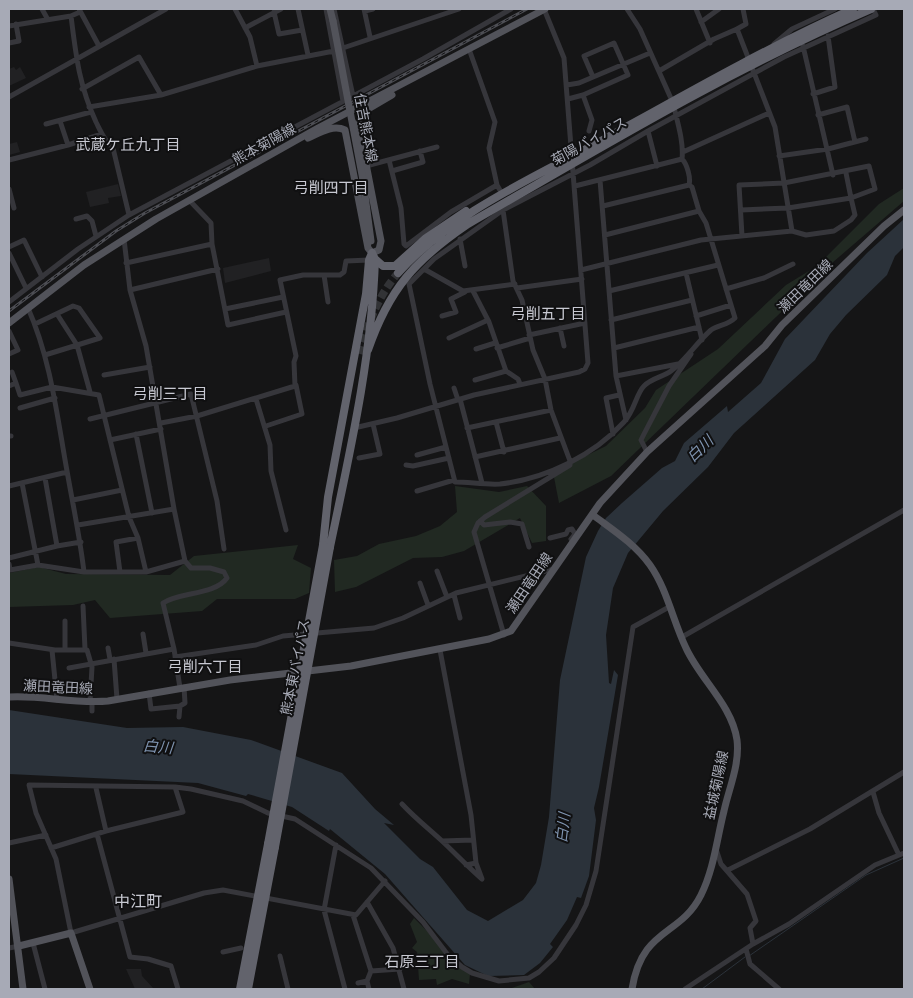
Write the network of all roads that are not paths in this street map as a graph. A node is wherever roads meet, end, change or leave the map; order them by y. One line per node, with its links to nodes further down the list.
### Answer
1 (42, 9): 24 (street)
2 (166, 9): 37 (street)
3 (235, 9): 29 (street)
4 (281, 9): 22 (street)
5 (298, 9): 31 (street)
6 (326, 9): 40 (street)
7 (330, 9): 118 (main road, 住吉熊本線, bridge)
8 (334, 9): 38 (street)
9 (373, 9): 21 (street)
10 (459, 9): 33 (street)
11 (511, 9): 52 (street)
12 (544, 9): 39 (main road, 熊本菊陽線); 50 (street)
13 (627, 9): 41 (street)
14 (696, 9): 26 (street)
15 (719, 9): 26 (street)
16 (743, 9): 30 (street)
17 (835, 9): 25 (street)
18 (853, 9): 25 (highway, 菊陽バイパス)
19 (872, 9): 32 (street); 36 (highway, 菊陽バイパス)
20 (79, 10): 23 (street); 37 (street)
21 (364, 10): 33 (street)
22 (274, 12): 29 (street); 31 (street)
23 (71, 16): 24 (street); 43 (street)
24 (47, 18): 27 (street)
25 (817, 21): 46 (highway, 菊陽バイパス)
26 (701, 22): 35 (street)
27 (16, 24): 28 (street); 34 (street)
28 (9, 26)
29 (245, 28): 45 (street)
30 (737, 29): 35 (street); 46 (street)
31 (302, 30): 42 (street)
32 (828, 36): 36 (street); 54 (street)
33 (370, 37): 38 (street)
34 (9, 43)
35 (710, 43): 47 (street)
36 (801, 44): 46 (highway, 菊陽バイパス); 54 (street)
37 (100, 46): 43 (street)
38 (342, 46): 40 (street); 56 (street)
39 (469, 50): 48 (main road, 熊本菊陽線); 96 (street)
40 (334, 51): 42 (street); 60 (street)
41 (650, 52): 44 (street); 47 (street)
42 (308, 55): 45 (street)
43 (76, 59): 51 (street); 57 (street)
44 (623, 63): 49 (street); 49 (street); 55 (street)
45 (257, 66): 53 (street)
46 (752, 66): 61 (highway, 菊陽バイパス); 63 (street); 65 (street)
47 (659, 72): 61 (street)
48 (421, 76): 59 (main road, 熊本菊陽線); 84 (main road)
49 (593, 77): 50 (street)
50 (567, 85): 58 (street)
51 (82, 89): 53 (street); 62 (street)
52 (366, 89): 56 (street); 59 (street)
53 (161, 94): 62 (street)
54 (813, 94): 64 (street)
55 (583, 95): 58 (street); 69 (street)
56 (353, 96): 60 (street)
57 (9, 97)
58 (568, 99): 83 (street)
59 (372, 100): 75 (main road, 熊本菊陽線)
60 (343, 101): 106 (street)
61 (673, 104): 65 (street); 83 (highway, 菊陽バイパス)
62 (90, 109): 66 (street); 70 (street)
63 (769, 113): 78 (street); 79 (street)
64 (818, 115): 72 (street); 76 (street)
65 (676, 117): 68 (street); 78 (street)
66 (60, 121): 67 (street); 73 (street)
67 (46, 124)
68 (648, 130): 85 (street); 87 (street)
69 (589, 132)
70 (102, 134): 73 (street); 106 (street)
71 (866, 139): 72 (street)
72 (855, 142): 76 (street)
73 (68, 145): 81 (street)
74 (437, 147): 77 (street)
75 (283, 149): 98 (main road, 熊本菊陽線); 118 (main road)
76 (828, 149): 79 (street); 90 (street)
77 (420, 151): 82 (street); 86 (street)
78 (683, 152): 80 (street)
79 (779, 156): 92 (street)
80 (682, 159): 85 (street); 93 (street)
81 (9, 160)
82 (389, 160): 84 (street); 86 (street)
83 (573, 160): 87 (street); 89 (highway, 菊陽バイパス); 145 (highway, 菊陽バイパス)
84 (366, 166): 118 (main road)
85 (657, 166): 91 (street)
86 (392, 171): 96 (street)
87 (574, 172): 94 (street); 102 (street)
88 (846, 172): 90 (street); 97 (street); 97 (street)
89 (542, 174): 96 (highway); 127 (highway, 菊陽バイパス)
90 (833, 175): 92 (street)
91 (600, 180): 94 (street); 99 (street)
92 (784, 183): 101 (street); 103 (street)
93 (689, 185): 99 (street); 105 (street)
94 (575, 186): 126 (street)
95 (9, 189): 100 (street)
96 (499, 189): 118 (highway)
97 (851, 198): 101 (street); 108 (street)
98 (189, 200): 112 (main road, 熊本菊陽線); 115 (street)
99 (603, 206): 109 (street)
100 (14, 208)
101 (788, 208): 103 (street); 108 (street)
102 (503, 210): 113 (street); 132 (street)
103 (741, 210): 111 (street)
104 (904, 210): 212 (main road, 瀬田竜田線)
105 (699, 211): 109 (street); 114 (street)
106 (129, 215): 110 (street)
107 (79, 216): 110 (street)
108 (792, 231): 111 (street)
109 (605, 235): 120 (street)
110 (96, 236): 130 (street)
111 (742, 236): 114 (street)
112 (124, 239): 119 (street); 146 (main road, 熊本菊陽線)
113 (460, 239): 123 (street); 125 (street)
114 (711, 239): 120 (street); 122 (street)
115 (212, 244): 119 (street); 124 (street)
116 (9, 247): 130 (street)
117 (9, 254): 133 (street)
118 (372, 258): 129 (street); 143 (highway); 149 (highway)
119 (126, 263): 135 (street)
120 (608, 264): 126 (street); 137 (street)
121 (793, 264): 134 (street)
122 (718, 265): 128 (street); 134 (street)
123 (465, 266)
124 (218, 269): 135 (street); 147 (street)
125 (424, 269): 138 (street); 193 (street)
126 (581, 270): 131 (street)
127 (398, 273)
128 (686, 273): 137 (street); 140 (street)
129 (324, 275): 139 (street); 142 (street)
130 (42, 277): 133 (street)
131 (582, 279): 132 (street); 157 (street)
132 (516, 286): 136 (street); 161 (street)
133 (26, 288): 141 (street)
134 (726, 289): 144 (street)
135 (130, 290): 174 (street)
136 (472, 291): 138 (street); 153 (street)
137 (609, 291): 154 (street)
138 (466, 292): 151 (street)
139 (282, 297): 147 (street); 148 (street)
140 (692, 300): 152 (street); 154 (street)
141 (9, 302)
142 (328, 302)
143 (364, 303): 149 (highway); 170 (highway)
144 (731, 305): 152 (street); 163 (street)
145 (386, 306): 149 (highway); 170 (highway, 菊陽バイパス)
146 (28, 308): 155 (main road, 熊本菊陽線); 156 (street)
147 (225, 309): 148 (street)
148 (286, 312): 183 (street)
149 (372, 313): 170 (highway)
150 (57, 314): 156 (street); 164 (street); 164 (street)
151 (442, 316)
152 (696, 316): 158 (street)
153 (488, 320): 162 (street); 165 (street)
154 (611, 320): 168 (street)
155 (9, 323)
156 (35, 324): 172 (street)
157 (585, 324): 159 (street); 179 (street)
158 (699, 327): 163 (street); 168 (street)
159 (560, 328): 161 (street); 166 (street)
160 (9, 331): 171 (street)
161 (530, 336): 165 (street); 179 (street)
162 (449, 338)
163 (702, 340): 167 (street)
164 (77, 345): 172 (street); 187 (street)
165 (496, 346): 169 (street); 175 (street)
166 (564, 346)
167 (695, 347): 173 (street); 212 (street)
168 (614, 348): 178 (street)
169 (476, 349)
170 (363, 352): 204 (highway, 熊本東バイパス); 240 (highway)
171 (9, 354)
172 (45, 355): 185 (street)
173 (678, 364): 178 (street); 199 (street)
174 (150, 367): 177 (street); 192 (street)
175 (506, 371): 180 (street); 182 (street)
176 (12, 372): 181 (street)
177 (104, 374)
178 (616, 376): 188 (street)
179 (545, 379): 182 (street); 195 (street)
180 (475, 380)
181 (16, 383): 184 (street); 185 (street)
182 (520, 384): 191 (street)
183 (296, 385): 190 (street); 203 (street)
184 (9, 386)
185 (52, 386): 187 (street); 189 (street)
186 (454, 388): 191 (street)
187 (90, 392): 196 (street)
188 (619, 395): 199 (street); 207 (street)
189 (55, 398): 194 (street); 219 (street)
190 (256, 399): 197 (street); 203 (street)
191 (459, 399): 193 (street); 205 (street)
192 (157, 402): 196 (street); 197 (street); 202 (street)
193 (436, 407): 201 (street); 210 (street)
194 (20, 408)
195 (551, 410): 200 (street); 208 (street)
196 (104, 416): 198 (street); 209 (street)
197 (197, 416): 202 (street); 242 (street)
198 (90, 419)
199 (626, 420): 207 (street)
200 (496, 422): 205 (street); 211 (street)
201 (373, 424): 204 (street); 215 (street)
202 (161, 426): 206 (street); 228 (street)
203 (266, 426): 235 (street)
204 (354, 428): 240 (highway, 熊本東バイパス)
205 (467, 428): 214 (street)
206 (136, 434): 209 (street); 230 (street)
207 (613, 434): 217 (street)
208 (560, 438): 211 (street); 217 (street)
209 (110, 440): 225 (street)
210 (446, 447): 213 (street); 216 (street)
211 (504, 452): 214 (street)
212 (647, 452): 231 (main road, 瀬田竜田線)
213 (417, 455)
214 (475, 457): 223 (street)
215 (359, 458)
216 (449, 458): 218 (street); 221 (street)
217 (570, 461): 223 (street); 233 (street)
218 (406, 464)
219 (67, 472): 220 (street); 227 (street)
220 (45, 478): 222 (street); 239 (street)
221 (454, 480): 223 (street); 226 (street)
222 (22, 483): 224 (street); 243 (street)
223 (482, 483)
224 (9, 486)
225 (122, 490): 227 (street); 232 (street)
226 (417, 491)
227 (73, 500): 234 (street)
228 (174, 509): 230 (street); 245 (street)
229 (904, 510): 265 (street)
230 (152, 513): 232 (street)
231 (593, 515): 248 (main road, 瀬田竜田線); 260 (main road, 益城菊陽線)
232 (129, 517): 234 (street); 236 (street)
233 (480, 521): 241 (street); 255 (street)
234 (78, 526): 238 (street)
235 (286, 530)
236 (138, 538): 251 (street); 252 (street)
237 (550, 538): 248 (street)
238 (81, 542): 239 (street); 250 (street)
239 (57, 546): 243 (street)
240 (326, 546): 299 (highway, 熊本東バイパス, bridge)
241 (528, 547)
242 (224, 549)
243 (36, 550): 244 (street); 247 (street)
244 (9, 558)
245 (185, 561): 252 (street); 268 (street)
246 (9, 564): 247 (street)
247 (38, 565): 250 (street)
248 (553, 569): 253 (street); 255 (street); 264 (main road, 瀬田竜田線)
249 (437, 571): 257 (street)
250 (84, 572): 251 (street)
251 (120, 572): 252 (street)
252 (146, 572)
253 (546, 578)
254 (420, 583): 258 (street)
255 (490, 584): 256 (street); 264 (street)
256 (454, 595): 257 (street); 261 (street)
257 (447, 597): 258 (street)
258 (428, 605): 274 (street)
259 (83, 606): 269 (street)
260 (669, 607): 265 (main road, 益城菊陽線); 307 (street)
261 (460, 618)
262 (64, 621): 271 (street)
263 (143, 634): 273 (street)
264 (504, 635): 272 (main road, 瀬田竜田線)
265 (682, 637): 301 (main road, 益城菊陽線)
266 (9, 643): 270 (street)
267 (108, 648): 275 (street)
268 (174, 648): 273 (street); 274 (street)
269 (85, 649): 271 (street); 276 (street)
270 (52, 650): 271 (street); 282 (street)
271 (65, 650)
272 (440, 650): 278 (main road, 瀬田竜田線); 295 (street)
273 (146, 653): 275 (street)
274 (176, 656): 278 (street)
275 (112, 659): 276 (street); 281 (street)
276 (91, 663): 277 (street); 283 (street)
277 (68, 668)
278 (182, 687): 279 (main road, 瀬田竜田線); 284 (street)
279 (149, 693): 281 (main road, 瀬田竜田線); 284 (street)
280 (9, 697): 282 (main road, 瀬田竜田線)
281 (117, 699): 283 (main road, 瀬田竜田線)
282 (58, 700): 283 (main road, 瀬田竜田線)
283 (91, 702): 285 (street)
284 (180, 706): 286 (street)
285 (92, 711)
286 (179, 716)
287 (904, 772): 290 (street)
288 (175, 787): 292 (street); 294 (street); 298 (street)
289 (96, 788): 292 (street)
290 (872, 792): 302 (street); 305 (street)
291 (402, 804): 296 (street)
292 (106, 831): 293 (street)
293 (96, 834): 300 (street); 313 (street)
294 (46, 835): 297 (street); 300 (street)
295 (473, 840): 296 (street); 303 (street)
296 (442, 841): 304 (street)
297 (9, 843)
298 (336, 845): 307 (street); 311 (street)
299 (271, 846): 308 (highway, 熊本東バイパス); 309 (highway, 熊本東バイパス)
300 (51, 848): 314 (street)
301 (716, 848): 305 (street); 337 (main road, 益城菊陽線)
302 (902, 854): 316 (street)
303 (476, 863): 304 (street); 304 (street)
304 (466, 865)
305 (728, 870): 316 (street)
306 (9, 879): 317 (main road)
307 (385, 881): 310 (street)
308 (258, 896): 309 (street); 313 (street); 331 (highway, 熊本東バイパス)
309 (266, 898): 311 (street); 332 (highway, 熊本東バイパス)
310 (367, 902): 312 (street); 323 (street)
311 (324, 910): 312 (street); 334 (street)
312 (353, 915): 324 (street)
313 (119, 919): 314 (street); 330 (street)
314 (71, 933): 315 (main road); 329 (main road)
315 (33, 942): 317 (main road); 328 (street)
316 (753, 944): 320 (street)
317 (19, 946): 318 (street); 327 (main road)
318 (9, 948)
319 (241, 948): 321 (street)
320 (746, 949): 338 (street); 339 (street)
321 (223, 952)
322 (280, 956): 333 (street)
323 (400, 969): 324 (street); 336 (street)
324 (371, 971): 325 (street)
325 (367, 981): 326 (street); 335 (street)
326 (358, 983)
327 (23, 989)
328 (45, 989)
329 (90, 989)
330 (178, 989)
331 (240, 989)
332 (248, 989)
333 (288, 989)
334 (345, 989)
335 (369, 989)
336 (404, 989)
337 (632, 989)
338 (685, 989)
339 (779, 989)

